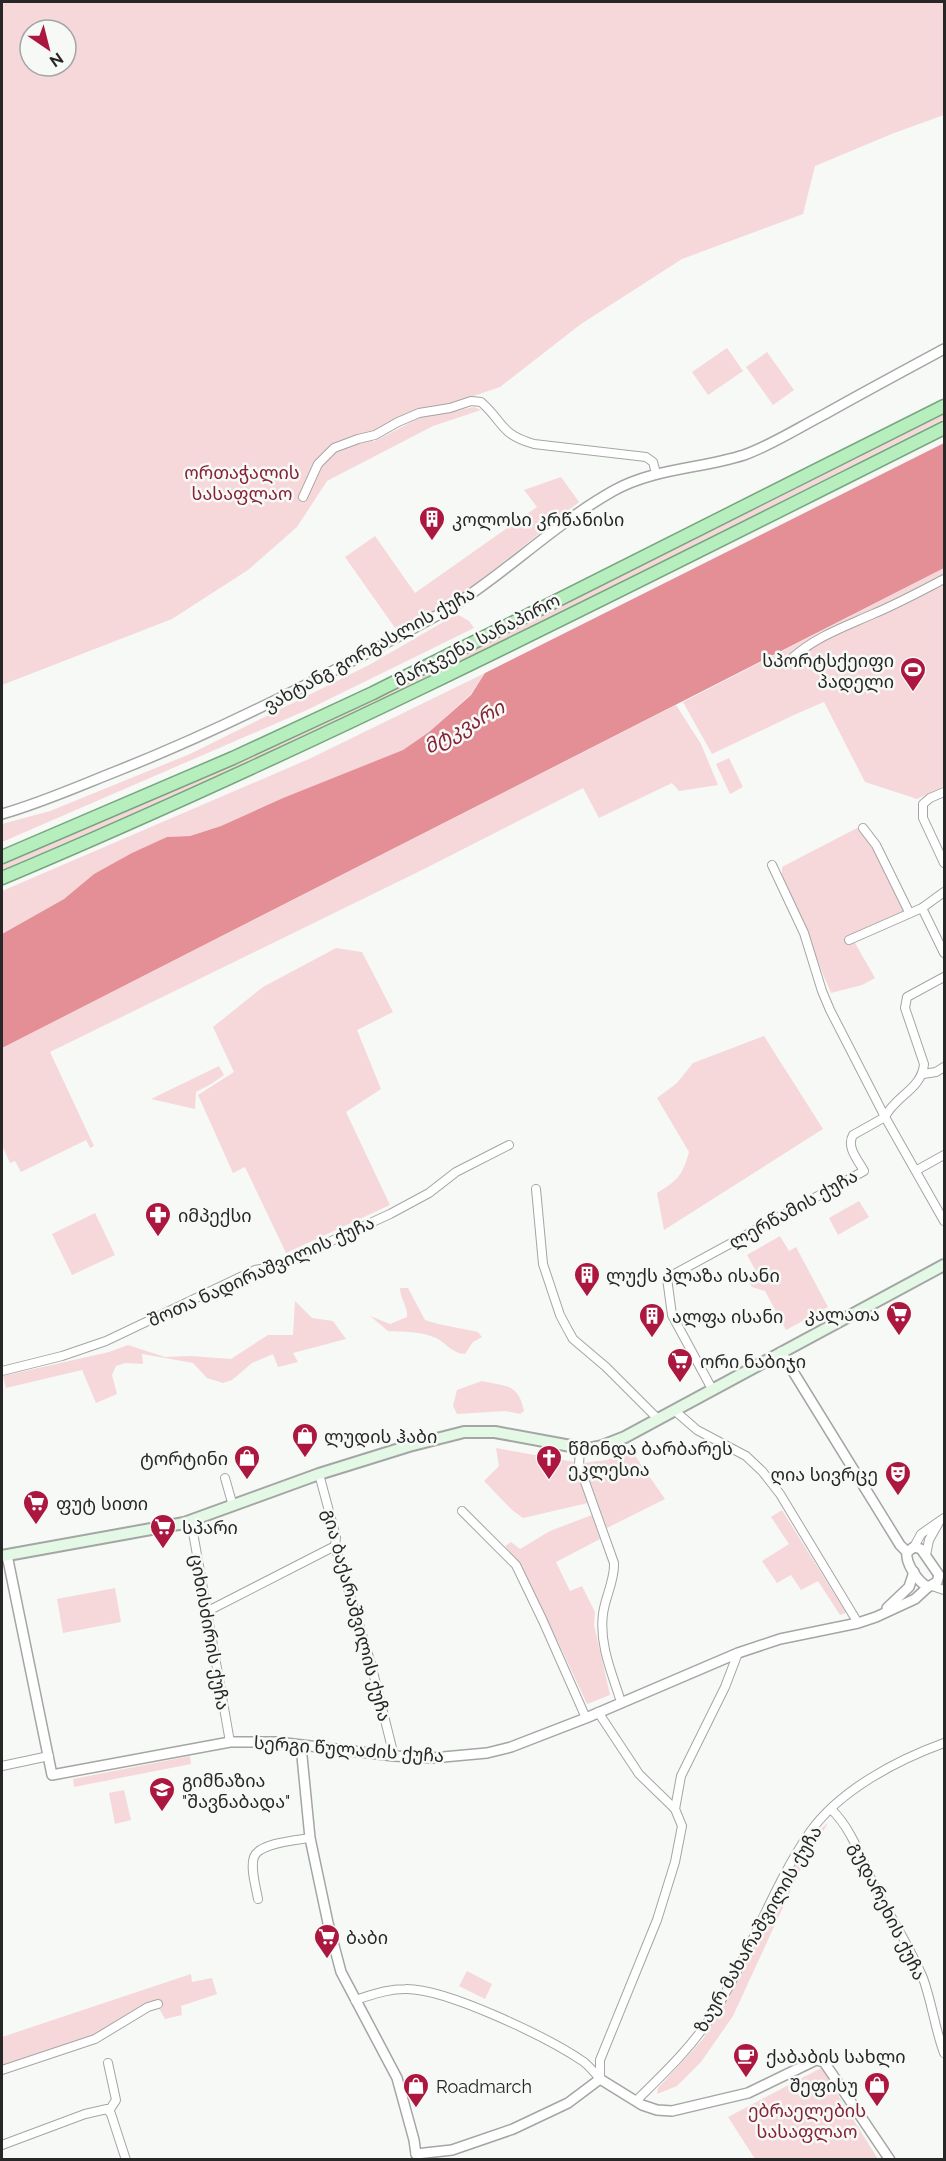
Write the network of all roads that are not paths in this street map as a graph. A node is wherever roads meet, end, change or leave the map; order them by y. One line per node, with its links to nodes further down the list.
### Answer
1 (945, 349): 4 (street, ვახტანგ გორგასლის ქუჩა)
2 (945, 406): 11 (highway, მარჯვენა სანაპირო)
3 (945, 428): 14 (highway, მარჯვენა სანაპირო)
4 (656, 473): 5 (street); 9 (street, ვახტანგ გორგასლის ქუჩა)
5 (303, 497)
6 (945, 579): 7 (street)
7 (791, 659)
8 (945, 792): 12 (street)
9 (2, 814)
10 (863, 828): 17 (street)
11 (2, 857)
12 (945, 864)
13 (772, 865): 23 (street)
14 (2, 878)
15 (945, 892): 16 (street)
16 (922, 908): 17 (street); 19 (street)
17 (909, 912): 18 (street)
18 (849, 940)
19 (945, 953)
20 (945, 977): 22 (street)
21 (945, 1067): 22 (street)
22 (923, 1074): 23 (street)
23 (885, 1117): 26 (street); 32 (street, ლერწამის ქუჩა)
24 (509, 1145): 31 (street, შოთა ნადირაშვილის ქუჩა)
25 (945, 1155): 26 (street)
26 (917, 1170): 28 (street)
27 (536, 1189): 34 (street)
28 (945, 1221)
29 (945, 1265): 30 (main road)
30 (781, 1352): 32 (main road); 43 (street)
31 (2, 1371)
32 (712, 1389): 33 (main road)
33 (674, 1410): 34 (main road); 52 (street)
34 (658, 1419): 35 (main road)
35 (580, 1448): 36 (main road); 54 (street)
36 (319, 1474): 38 (main road); 42 (street, გია ბაქარაშვილის ქუჩა)
37 (225, 1478): 38 (street)
38 (233, 1506): 41 (main road)
39 (462, 1511): 56 (street)
40 (942, 1520): 43 (street); 44 (street)
41 (191, 1521): 45 (main road); 50 (street, ციხისძირის ქუჩა)
42 (335, 1546): 50 (street); 61 (street, გია ბაქარაშვილის ქუჩა)
43 (910, 1549): 44 (street); 46 (street)
44 (926, 1555): 47 (street)
45 (4, 1556): 60 (street)
46 (914, 1572): 48 (street); 51 (street, სერგი წულაძის ქუჩა)
47 (942, 1577): 48 (street)
48 (930, 1586): 49 (street); 51 (street, სერგი წულაძის ქუჩა)
49 (945, 1590)
50 (206, 1612): 57 (street, ციხისძირის ქუჩა)
51 (876, 1617): 52 (street, სერგი წულაძის ქუჩა)
52 (858, 1623): 53 (street, სერგი წულაძის ქუჩა)
53 (738, 1653): 54 (street, სერგი წულაძის ქუჩა); 63 (street)
54 (621, 1702): 55 (street, სერგი წულაძის ქუჩა)
55 (598, 1712): 56 (street, სერგი წულაძის ქუჩა); 63 (street)
56 (586, 1718): 61 (street, სერგი წულაძის ქუჩა)
57 (230, 1742): 59 (street, სერგი წულაძის ქუჩა); 60 (street, სერგი წულაძის ქუჩა)
58 (945, 1743): 64 (street, ზაურ მახარაშვილის ქუჩა)
59 (301, 1746): 61 (street, სერგი წულაძის ქუჩა); 65 (street)
60 (49, 1756): 62 (street)
61 (394, 1756)
62 (2, 1766)
63 (675, 1809): 74 (street)
64 (831, 1809): 71 (street, გუდარეხის ქუჩა); 75 (street, ზაურ მახარაშვილის ქუჩა)
65 (310, 1838): 66 (street); 67 (street)
66 (258, 1899)
67 (355, 2000): 74 (street); 78 (street)
68 (158, 2004): 69 (street)
69 (95, 2039): 70 (street); 73 (street)
70 (101, 2049)
71 (945, 2054)
72 (108, 2063): 76 (street)
73 (2, 2070)
74 (600, 2079): 75 (street); 78 (street)
75 (636, 2101): 80 (street)
76 (109, 2110): 77 (street); 79 (street)
77 (2, 2145)
78 (413, 2157)
79 (126, 2160)
80 (890, 2160)

